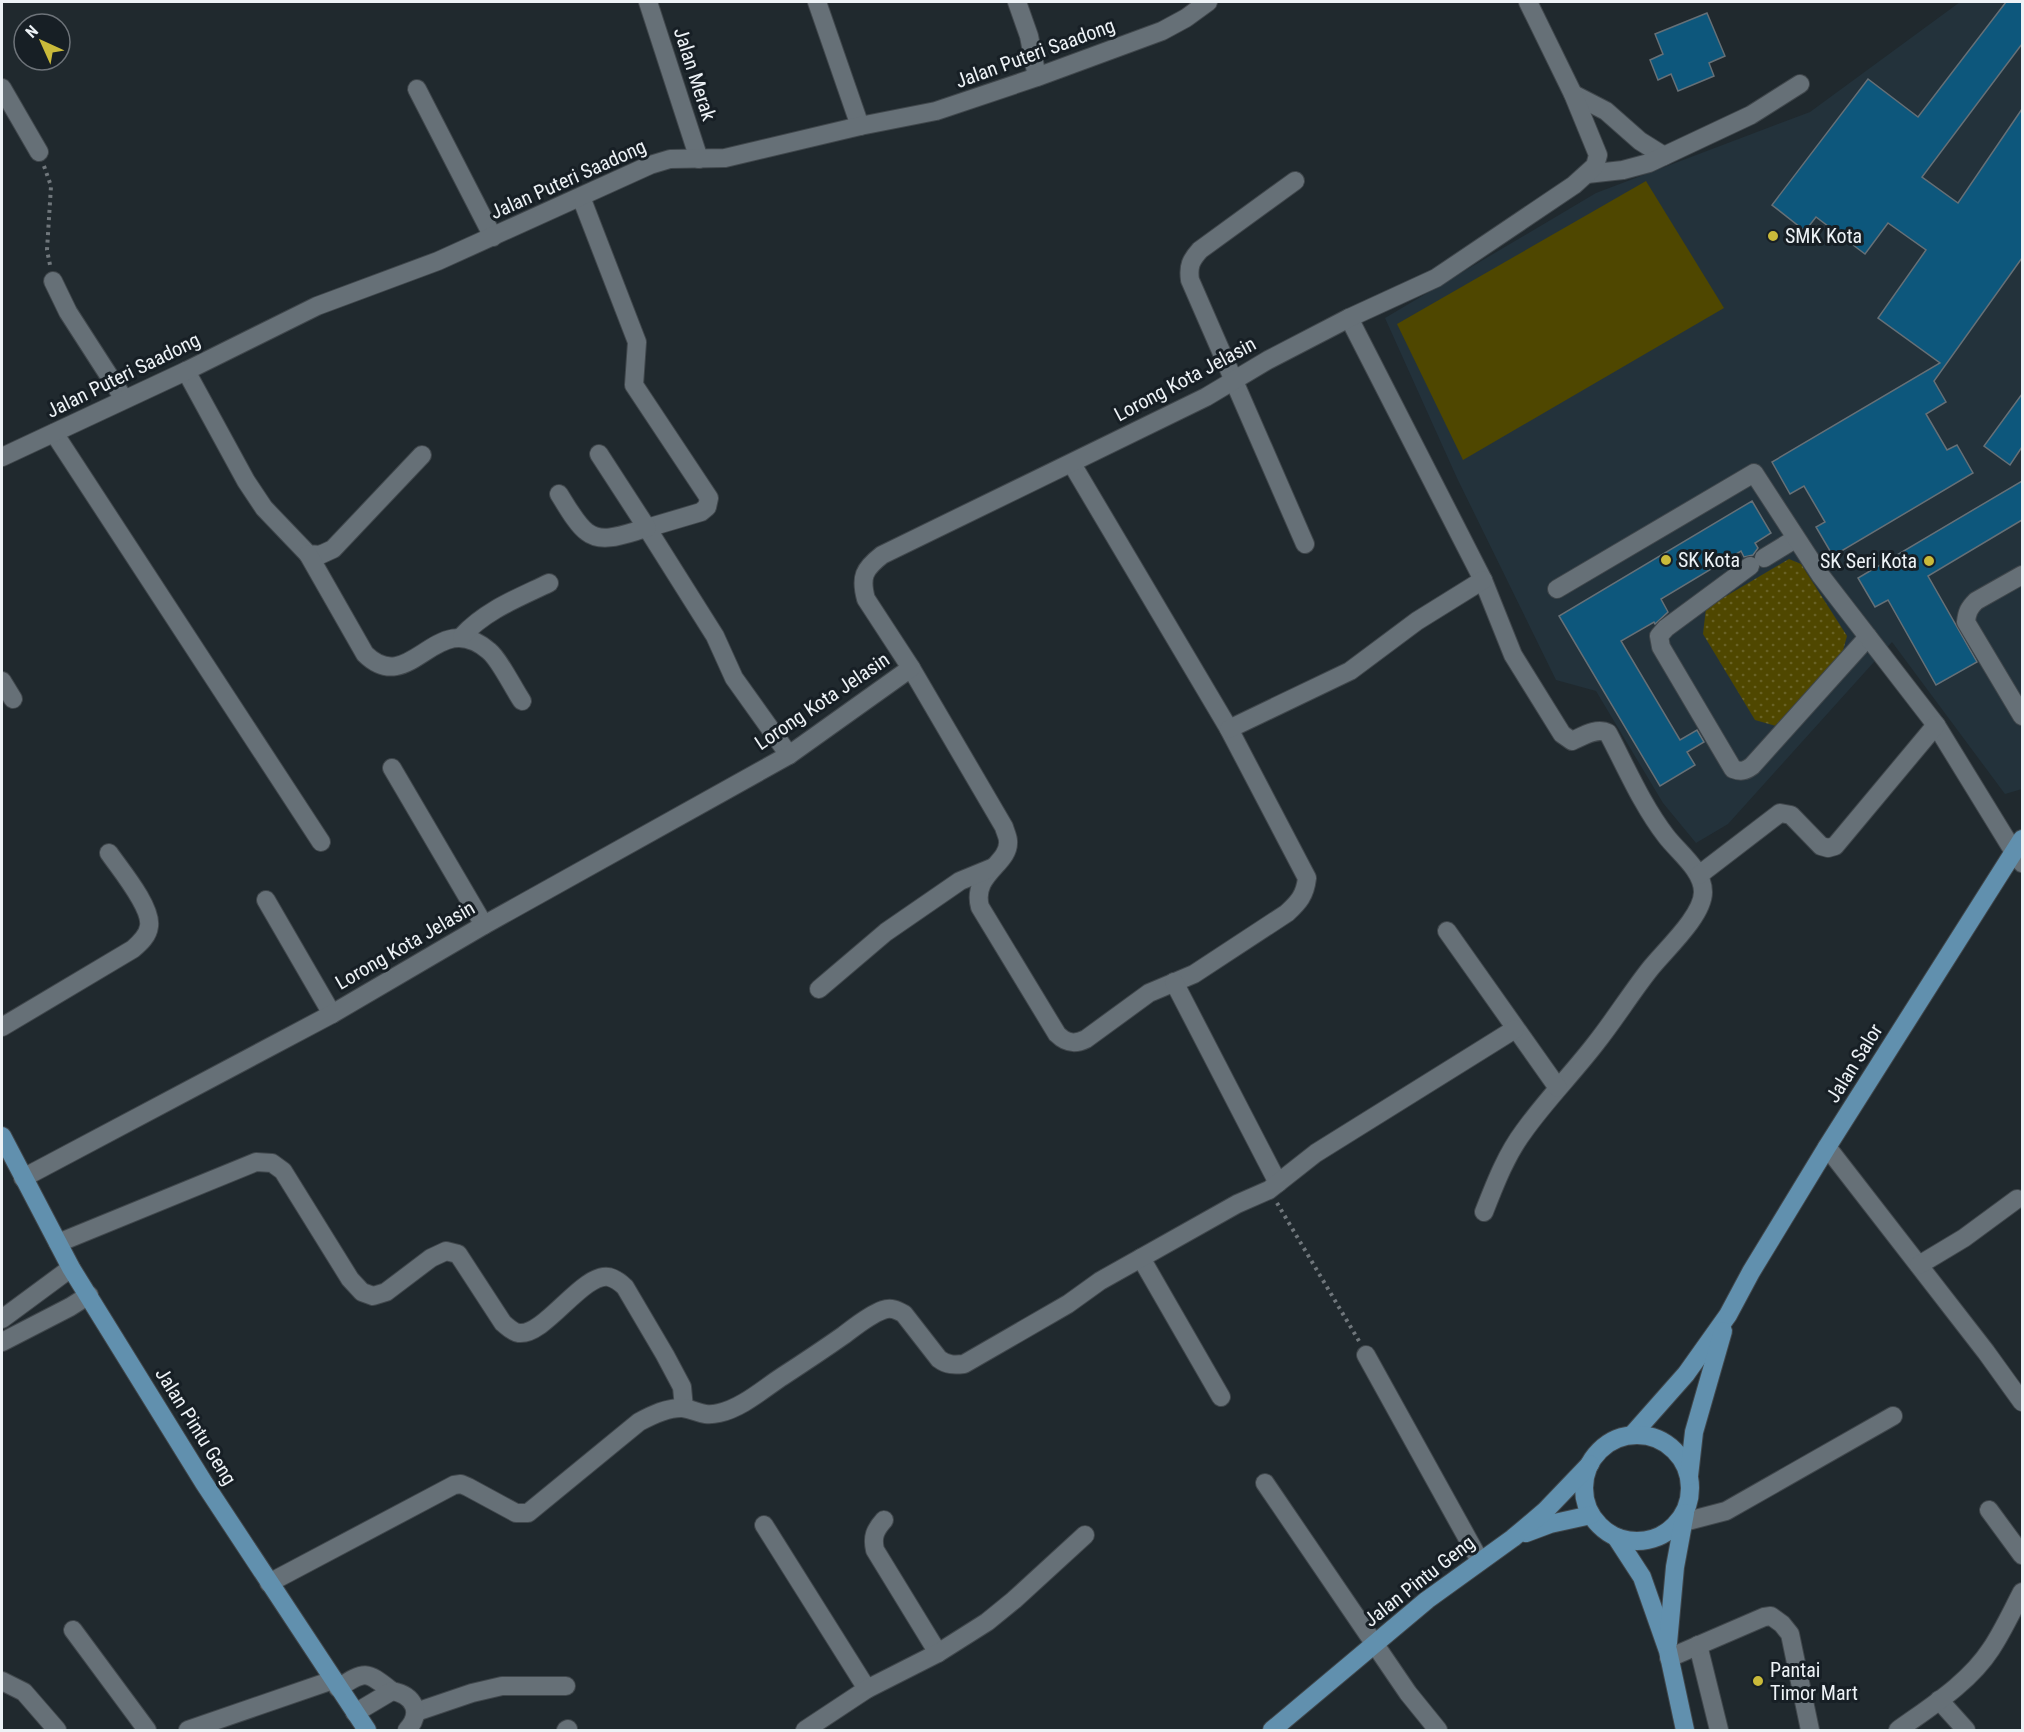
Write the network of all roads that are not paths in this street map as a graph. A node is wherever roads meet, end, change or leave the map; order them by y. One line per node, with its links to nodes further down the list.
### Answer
1 (648, 2): 14 (street, Jalan Merak)
2 (817, 2): 11 (street)
3 (1017, 2): 6 (street)
4 (1208, 2): 6 (street, Jalan Puteri Saadong)
5 (1528, 2): 10 (street)
6 (1037, 77): 11 (street, Jalan Puteri Saadong)
7 (1800, 84): 13 (street)
8 (2, 88): 12 (street)
9 (417, 89): 18 (street)
10 (1573, 94): 13 (street); 15 (street)
11 (860, 126): 14 (street, Jalan Puteri Saadong)
12 (39, 152)
13 (1664, 156): 15 (street)
14 (699, 159): 17 (street, Jalan Puteri Saadong)
15 (1587, 174): 20 (street, Lorong Kota Jelasin)
16 (1295, 181): 22 (street)
17 (581, 197): 18 (street, Jalan Puteri Saadong); 30 (street)
18 (493, 237): 21 (street, Jalan Puteri Saadong)
19 (53, 281): 23 (street)
20 (1349, 318): 22 (street, Lorong Kota Jelasin); 35 (street)
21 (186, 371): 23 (street, Jalan Puteri Saadong); 33 (street)
22 (1234, 381): 28 (street, Lorong Kota Jelasin); 32 (street)
23 (124, 399): 24 (street, Jalan Puteri Saadong)
24 (54, 433): 27 (street, Jalan Puteri Saadong); 49 (street)
25 (599, 454): 30 (street)
26 (423, 455): 33 (street)
27 (2, 457)
28 (1072, 464): 40 (street, Lorong Kota Jelasin); 46 (street)
29 (559, 494): 30 (street)
30 (647, 528): 47 (street)
31 (1795, 539): 37 (street); 39 (street); 39 (street)
32 (1305, 544)
33 (308, 554): 38 (street)
34 (2022, 575): 44 (street)
35 (1483, 580): 46 (street); 53 (street)
36 (549, 583): 38 (street)
37 (1557, 589)
38 (462, 636): 43 (street)
39 (1868, 637): 45 (street)
40 (911, 668): 47 (street, Lorong Kota Jelasin); 52 (street)
41 (2, 681): 42 (street)
42 (13, 699)
43 (522, 701)
44 (2022, 716)
45 (1936, 725): 50 (street); 53 (street)
46 (1229, 729): 57 (street)
47 (789, 755): 55 (street, Lorong Kota Jelasin)
48 (392, 768): 55 (street)
49 (321, 842)
50 (2020, 851): 64 (main road, Jalan Salor)
51 (109, 853): 60 (street)
52 (995, 866): 57 (street); 58 (street)
53 (1699, 875): 62 (street)
54 (266, 900): 59 (street)
55 (484, 926): 59 (street, Lorong Kota Jelasin)
56 (1447, 931): 61 (street)
57 (1174, 982): 66 (street)
58 (819, 989)
59 (332, 1014): 65 (street, Lorong Kota Jelasin)
60 (2, 1027)
61 (1515, 1029): 62 (street); 66 (street)
62 (1558, 1088): 68 (street)
63 (2, 1136): 65 (main road, Jalan Pintu Geng)
64 (1827, 1147): 71 (street); 74 (main road, Jalan Salor)
65 (23, 1178): 69 (main road, Jalan Pintu Geng)
66 (1273, 1186): 70 (street)
67 (2017, 1199): 71 (street)
68 (1484, 1212)
69 (58, 1243): 72 (main road, Jalan Pintu Geng); 80 (street)
70 (1140, 1258): 78 (street); 80 (street)
71 (1919, 1265): 79 (street)
72 (71, 1268): 73 (main road, Jalan Pintu Geng); 75 (street)
73 (89, 1295): 76 (street); 96 (main road, Jalan Pintu Geng)
74 (1728, 1315): 82 (main road, Jalan Salor); 84 (main road, Jalan Salor)
75 (2, 1318)
76 (2, 1342)
77 (1366, 1355): 95 (street)
78 (1221, 1397)
79 (2022, 1402)
80 (684, 1408): 96 (street)
81 (1893, 1416): 88 (street)
82 (1632, 1435): 83 (main road); 84 (main road)
83 (1590, 1464): 87 (main road); 93 (main road, Jalan Pintu Geng)
84 (1689, 1476): 88 (main road)
85 (1265, 1483): 99 (street)
86 (1989, 1509): 94 (street)
87 (1591, 1515): 92 (main road); 93 (main road)
88 (1685, 1515): 92 (main road); 102 (main road)
89 (884, 1520): 101 (street)
90 (764, 1525): 106 (street)
91 (1085, 1535): 101 (street)
92 (1616, 1537): 102 (main road)
93 (1512, 1538): 95 (main road, Jalan Pintu Geng)
94 (2022, 1555)
95 (1480, 1561): 99 (main road, Jalan Pintu Geng)
96 (269, 1583): 104 (main road, Jalan Pintu Geng)
97 (2022, 1592): 108 (street)
98 (73, 1630): 112 (street)
99 (1374, 1644): 117 (main road, Jalan Pintu Geng); 118 (street)
100 (1698, 1646): 102 (street); 120 (street); 121 (street)
101 (938, 1653): 106 (street)
102 (1668, 1654): 119 (main road)
103 (2, 1681): 111 (street)
104 (335, 1684): 107 (street); 110 (main road, Jalan Pintu Geng); 113 (street)
105 (566, 1686): 109 (street)
106 (867, 1689): 116 (street)
107 (392, 1691): 109 (street); 110 (street)
108 (1940, 1700): 122 (street); 123 (street)
109 (416, 1712): 115 (street)
110 (355, 1713): 114 (main road, Jalan Pintu Geng)
111 (57, 1731)
112 (147, 1731)
113 (188, 1731)
114 (367, 1731)
115 (407, 1731)
116 (805, 1731)
117 (1272, 1731)
118 (1438, 1731)
119 (1684, 1731)
120 (1719, 1731)
121 (1810, 1731)
122 (1898, 1731)
123 (1965, 1731)

